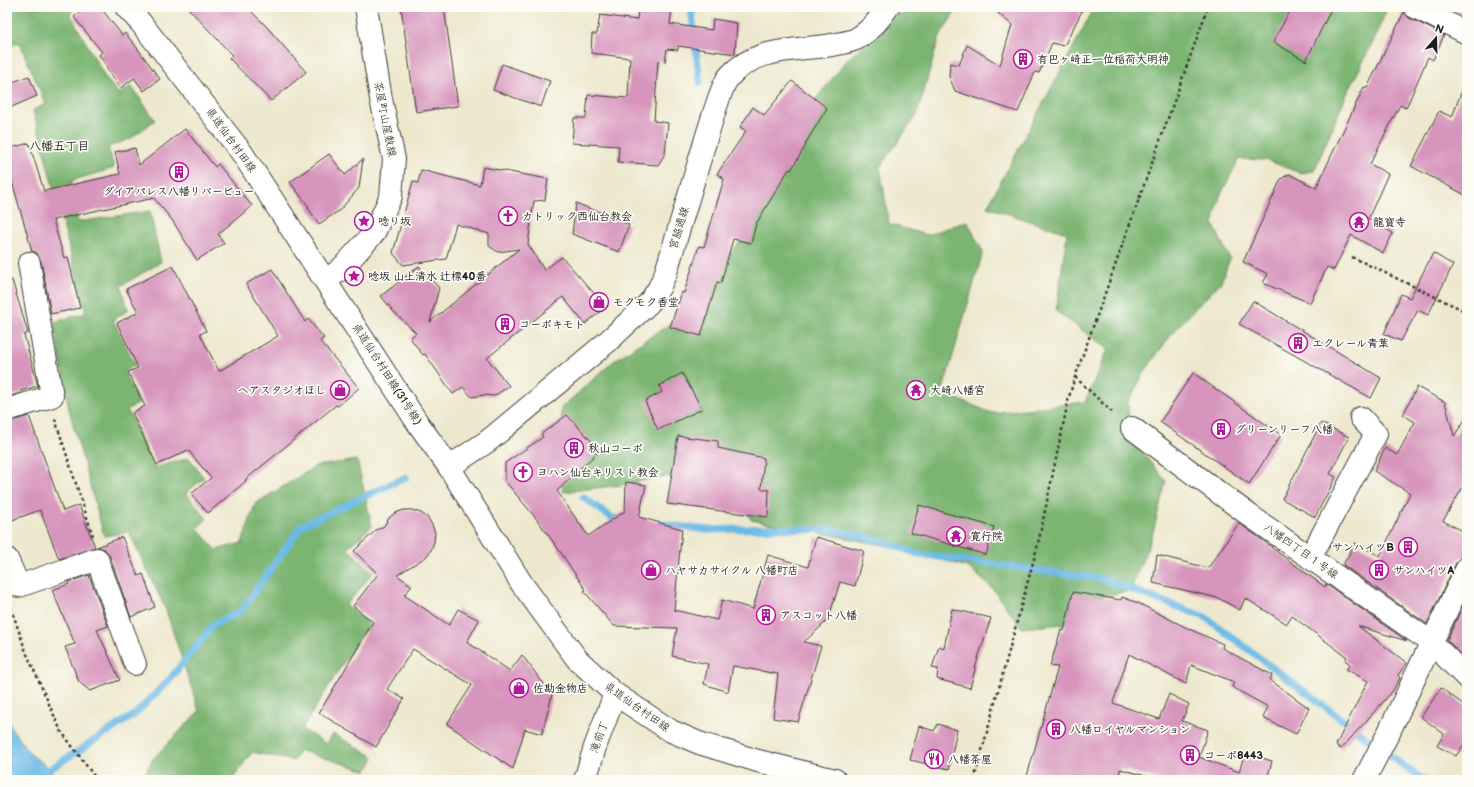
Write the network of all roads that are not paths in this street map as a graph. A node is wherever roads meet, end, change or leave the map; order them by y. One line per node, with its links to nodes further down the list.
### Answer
1 (126, 7): 7 (street, 県道仙台村田線)
2 (366, 7): 7 (street, 茶屋町山屋敷線)
3 (888, 7): 11 (street, 宮脇通線)
4 (1415, 7): 5 (street)
5 (1467, 33)
6 (30, 263): 8 (street)
7 (326, 281): 11 (street, 県道仙台村田線(31号線))
8 (7, 410)
9 (1361, 418): 12 (street)
10 (1132, 428): 12 (street, 八幡四丁目１号線)
11 (449, 467): 18 (street, 県道仙台村田線)
12 (1310, 558): 15 (street, 八幡四丁目１号線)
13 (7, 559): 16 (street)
14 (1467, 568): 15 (street)
15 (1432, 643): 17 (street, 八幡四丁目１号線); 21 (street)
16 (135, 664)
17 (1467, 678)
18 (615, 694): 19 (street, 滝前丁); 20 (street, 県道仙台村田線)
19 (585, 780)
20 (835, 780)
21 (1364, 780)

